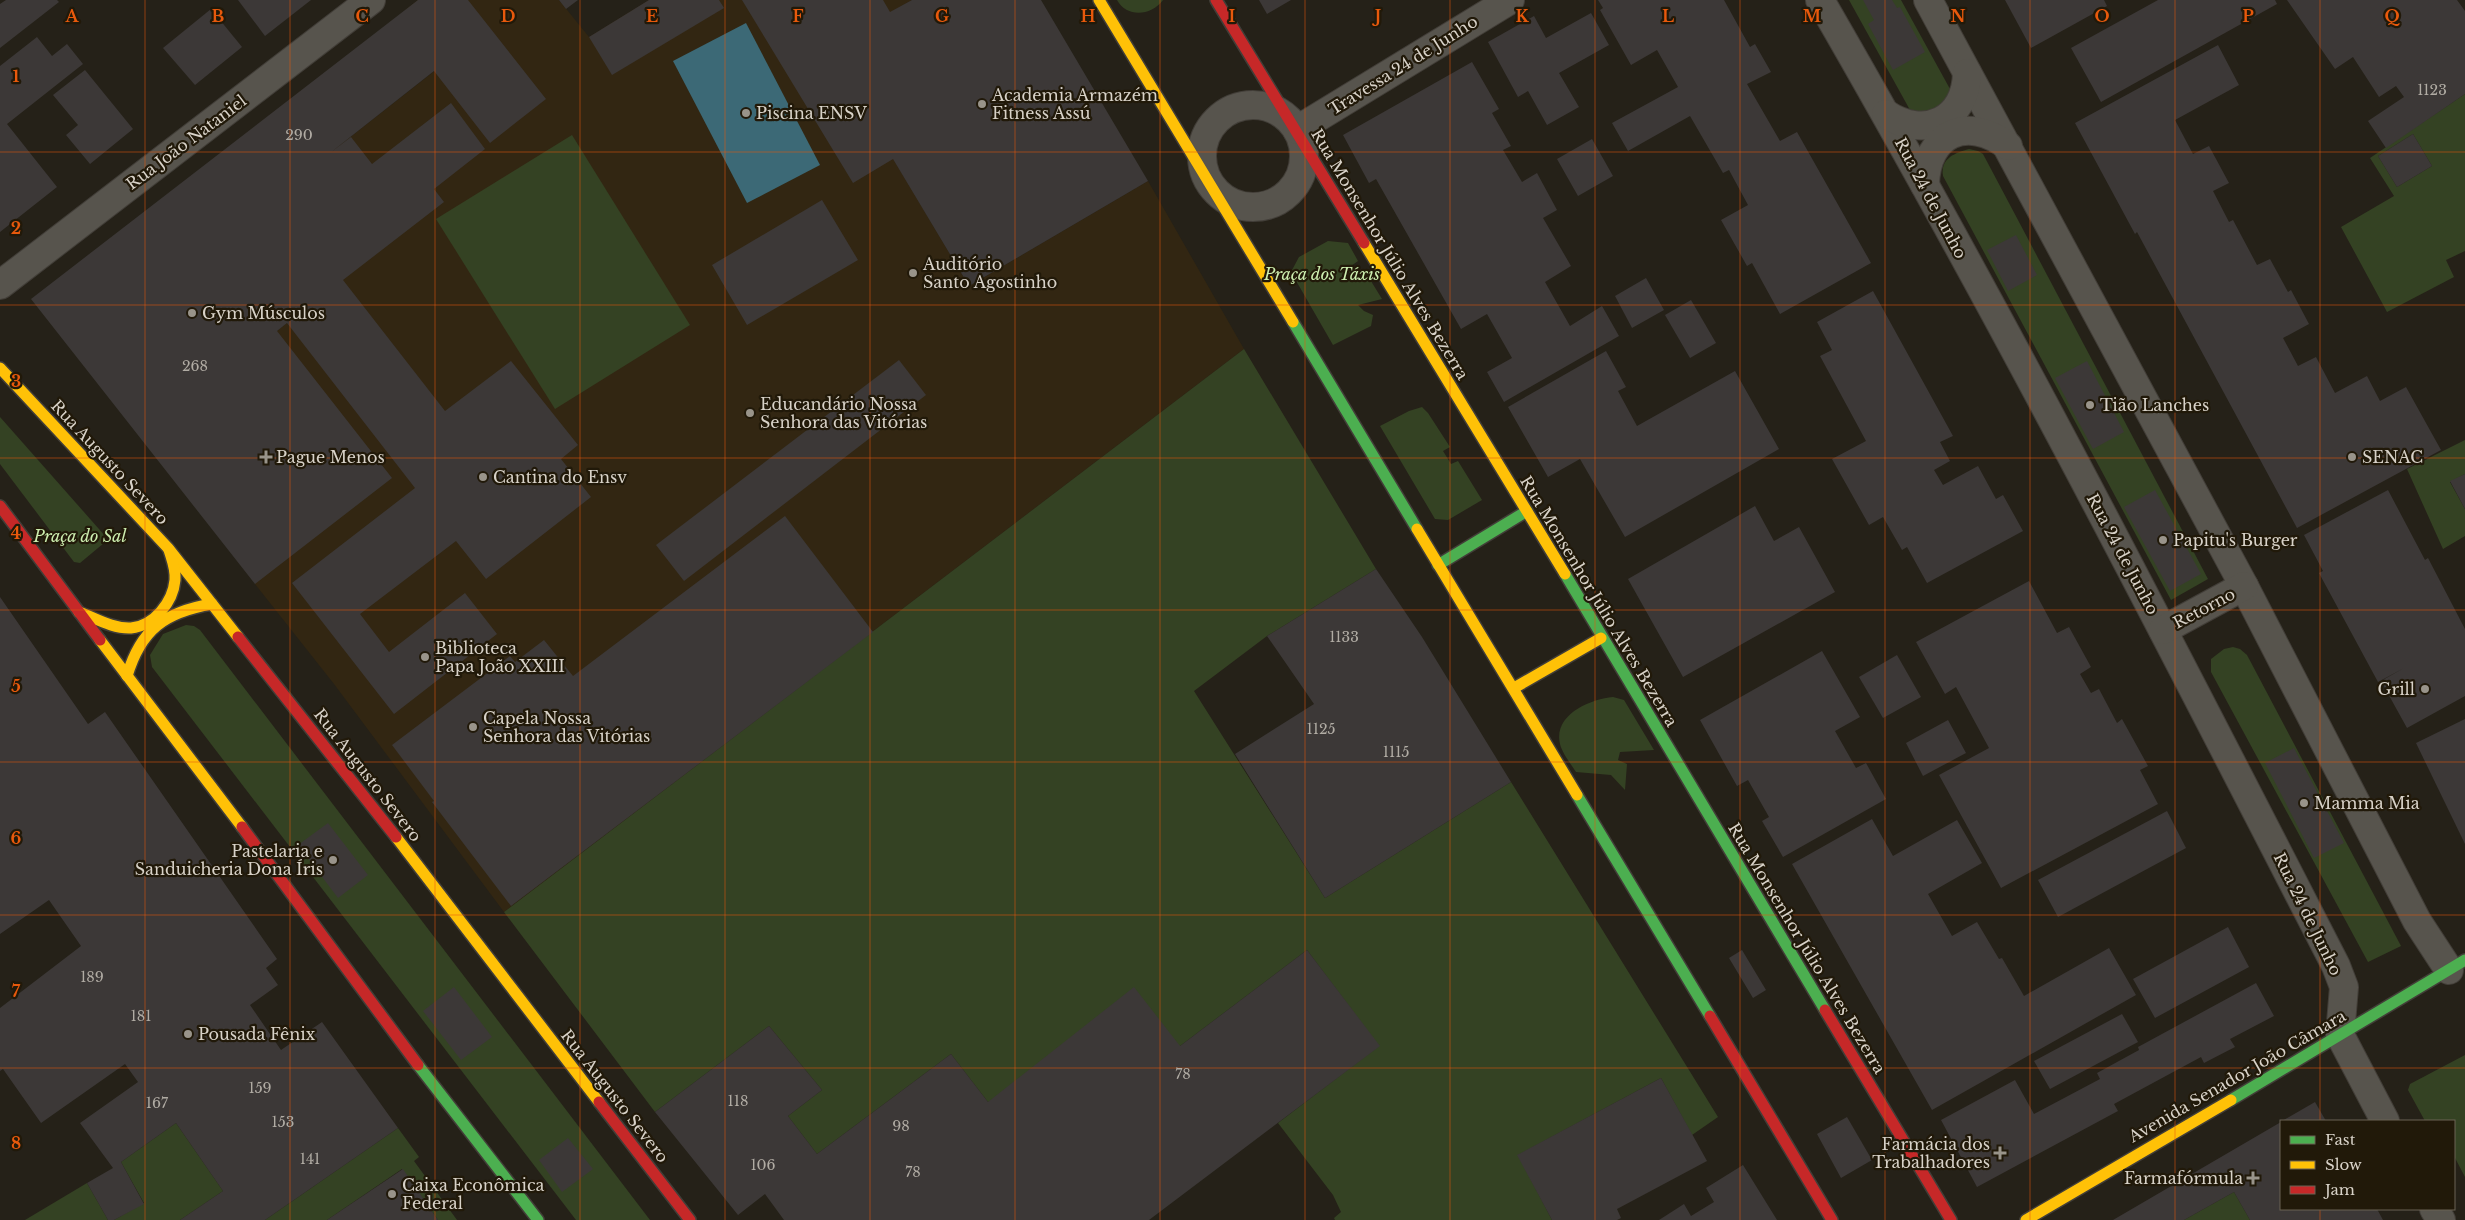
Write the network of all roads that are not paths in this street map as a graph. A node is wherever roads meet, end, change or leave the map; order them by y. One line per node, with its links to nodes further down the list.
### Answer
1 (371, 0): 13 (street, Rua João Nataniel)
2 (1099, 0): 11 (street)
3 (1216, 0): 9 (street, Rua Monsenhor Júlio Alves Bezerra)
4 (1510, 0): 9 (street, Travessa 24 de Junho)
5 (1820, 0): 8 (street, Rua 24 de Junho)
6 (1928, 0): 7 (street)
7 (1967, 72): 8 (street); 10 (street)
8 (1886, 114): 12 (street, Rua 24 de Junho)
9 (1297, 130): 11 (street); 11 (street); 16 (street, Rua Monsenhor Júlio Alves Bezerra)
10 (2008, 146): 12 (street); 19 (street)
11 (1210, 183): 18 (street)
12 (1925, 185): 22 (street, Rua 24 de Junho)
13 (0, 285)
14 (0, 368): 17 (street, Rua Augusto Severo)
15 (0, 506): 21 (street)
16 (1527, 511): 18 (street); 23 (street, Rua Monsenhor Júlio Alves Bezerra)
17 (168, 548): 20 (street, Rua Augusto Severo); 21 (street)
18 (1438, 565): 25 (street)
19 (2244, 586): 22 (street, Retorno); 26 (street)
20 (212, 604): 24 (street); 30 (street, Rua Augusto Severo)
21 (79, 612): 24 (street)
22 (2163, 630): 27 (street, Rua 24 de Junho)
23 (1601, 638): 25 (street); 32 (street, Rua Monsenhor Júlio Alves Bezerra)
24 (127, 676): 29 (street)
25 (1514, 688): 31 (street)
26 (2457, 965): 27 (street, Avenida Senador João Câmara)
27 (2340, 1035): 28 (street); 33 (street, Avenida Senador João Câmara)
28 (2385, 1120)
29 (538, 1220)
30 (690, 1220)
31 (1832, 1220)
32 (1951, 1220)
33 (2026, 1220)

